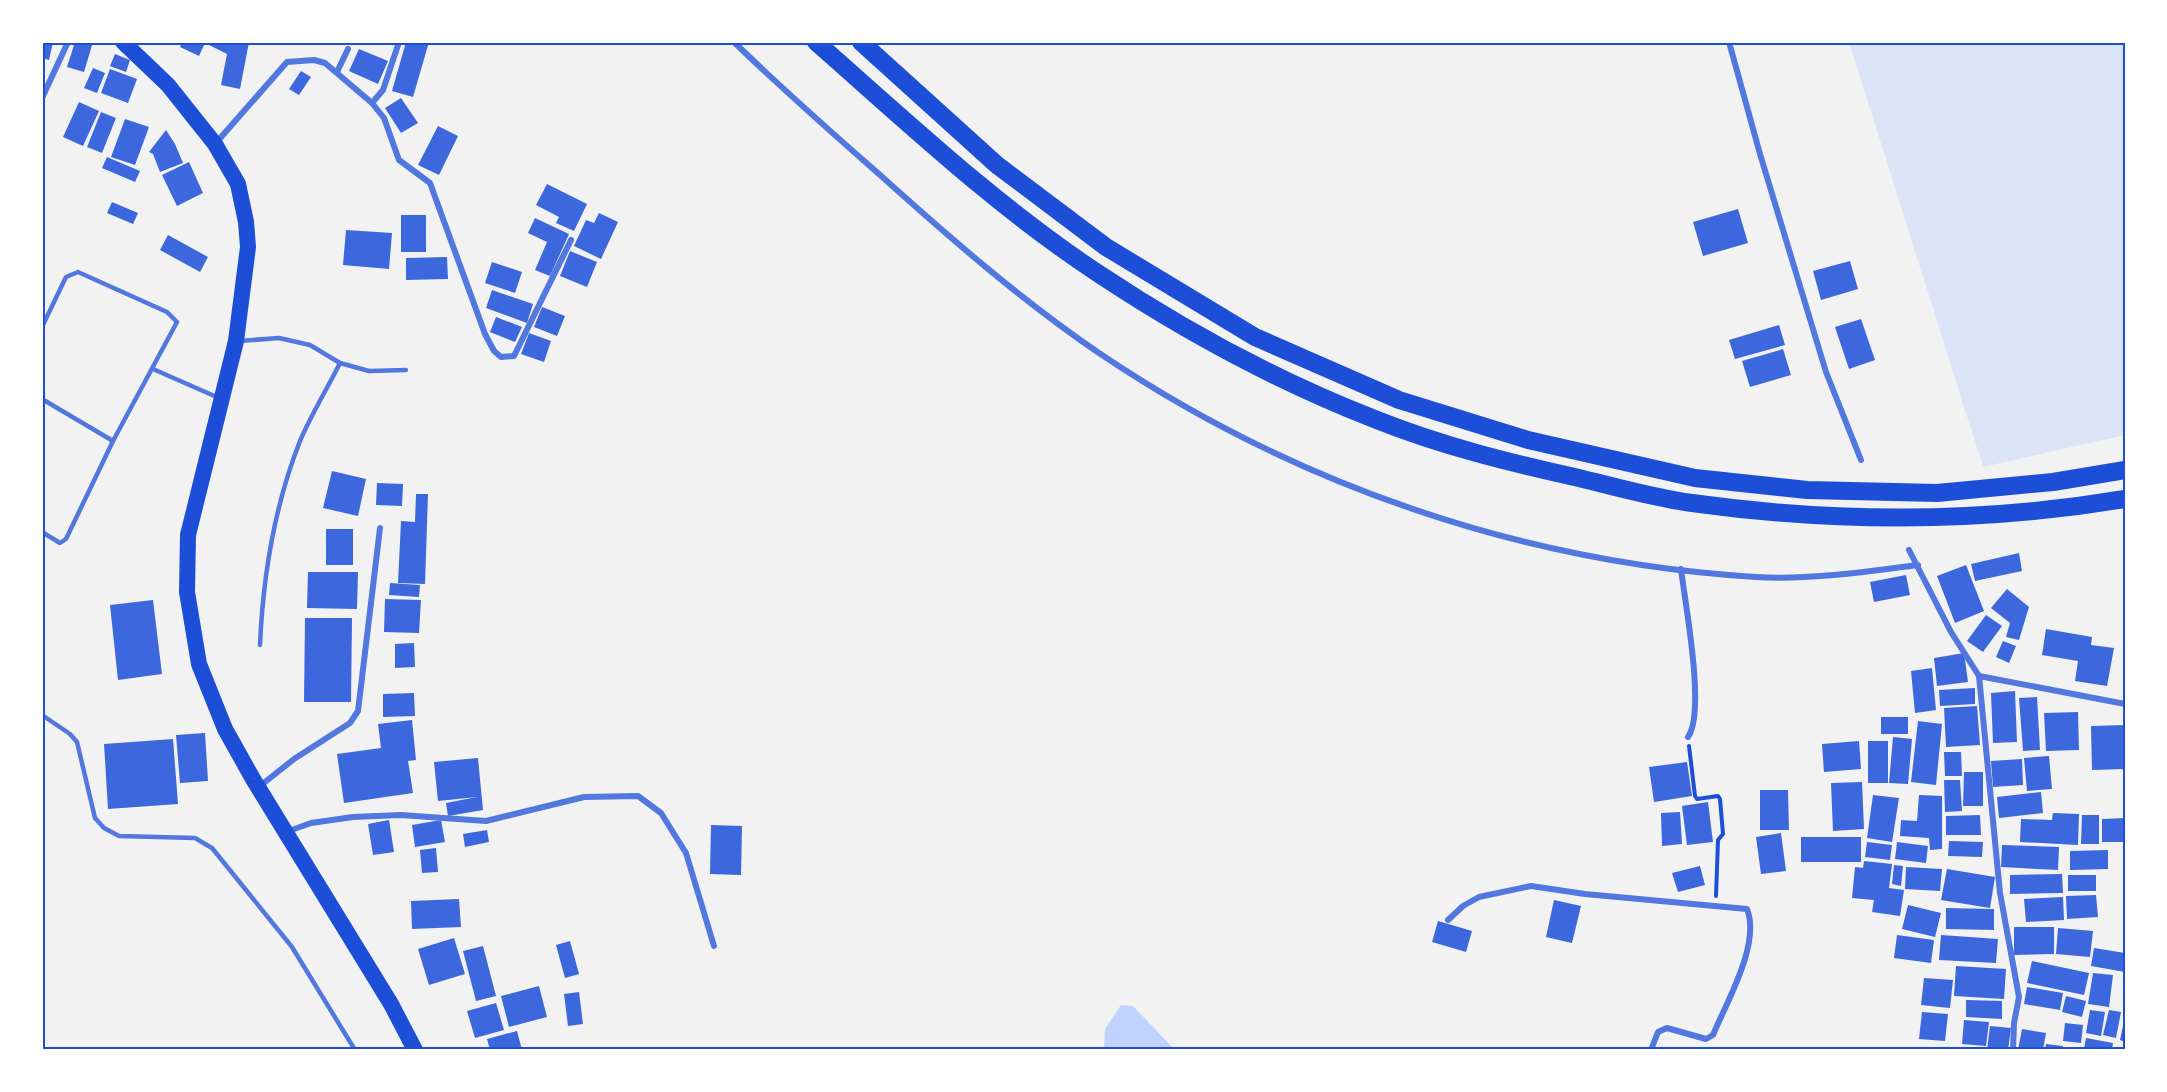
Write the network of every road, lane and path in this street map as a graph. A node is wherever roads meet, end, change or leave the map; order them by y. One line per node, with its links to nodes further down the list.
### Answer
1 (68, 42): 10 (street)
2 (123, 42): 12 (highway)
3 (399, 42): 11 (street)
4 (734, 42): 29 (street)
5 (816, 42): 24 (highway)
6 (861, 42): 23 (highway)
7 (1729, 42): 22 (street)
8 (348, 49): 9 (street)
9 (337, 72): 11 (street); 12 (street)
10 (42, 98)
11 (372, 103): 13 (street)
12 (215, 144): 15 (highway)
13 (571, 240)
14 (42, 327): 17 (lane)
15 (237, 341): 16 (lane); 20 (highway)
16 (340, 363): 18 (lane); 30 (lane)
17 (153, 369): 20 (lane); 21 (lane)
18 (406, 370)
19 (42, 399): 21 (lane)
20 (221, 399): 35 (highway)
21 (112, 441): 26 (lane)
22 (1861, 460)
23 (2125, 470)
24 (2125, 499)
25 (380, 528): 35 (street)
26 (42, 532)
27 (1909, 550): 28 (street)
28 (1918, 566): 29 (street); 31 (street)
29 (1681, 569): 34 (street)
30 (260, 645)
31 (1979, 676): 32 (street); 43 (street)
32 (2125, 704)
33 (42, 716): 40 (lane)
34 (1688, 737): 37 (path)
35 (258, 788): 36 (highway)
36 (286, 832): 39 (street); 41 (highway)
37 (1716, 906): 38 (street); 42 (street)
38 (1448, 920)
39 (714, 946)
40 (355, 1050)
41 (415, 1050)
42 (1650, 1050)
43 (2013, 1050)

